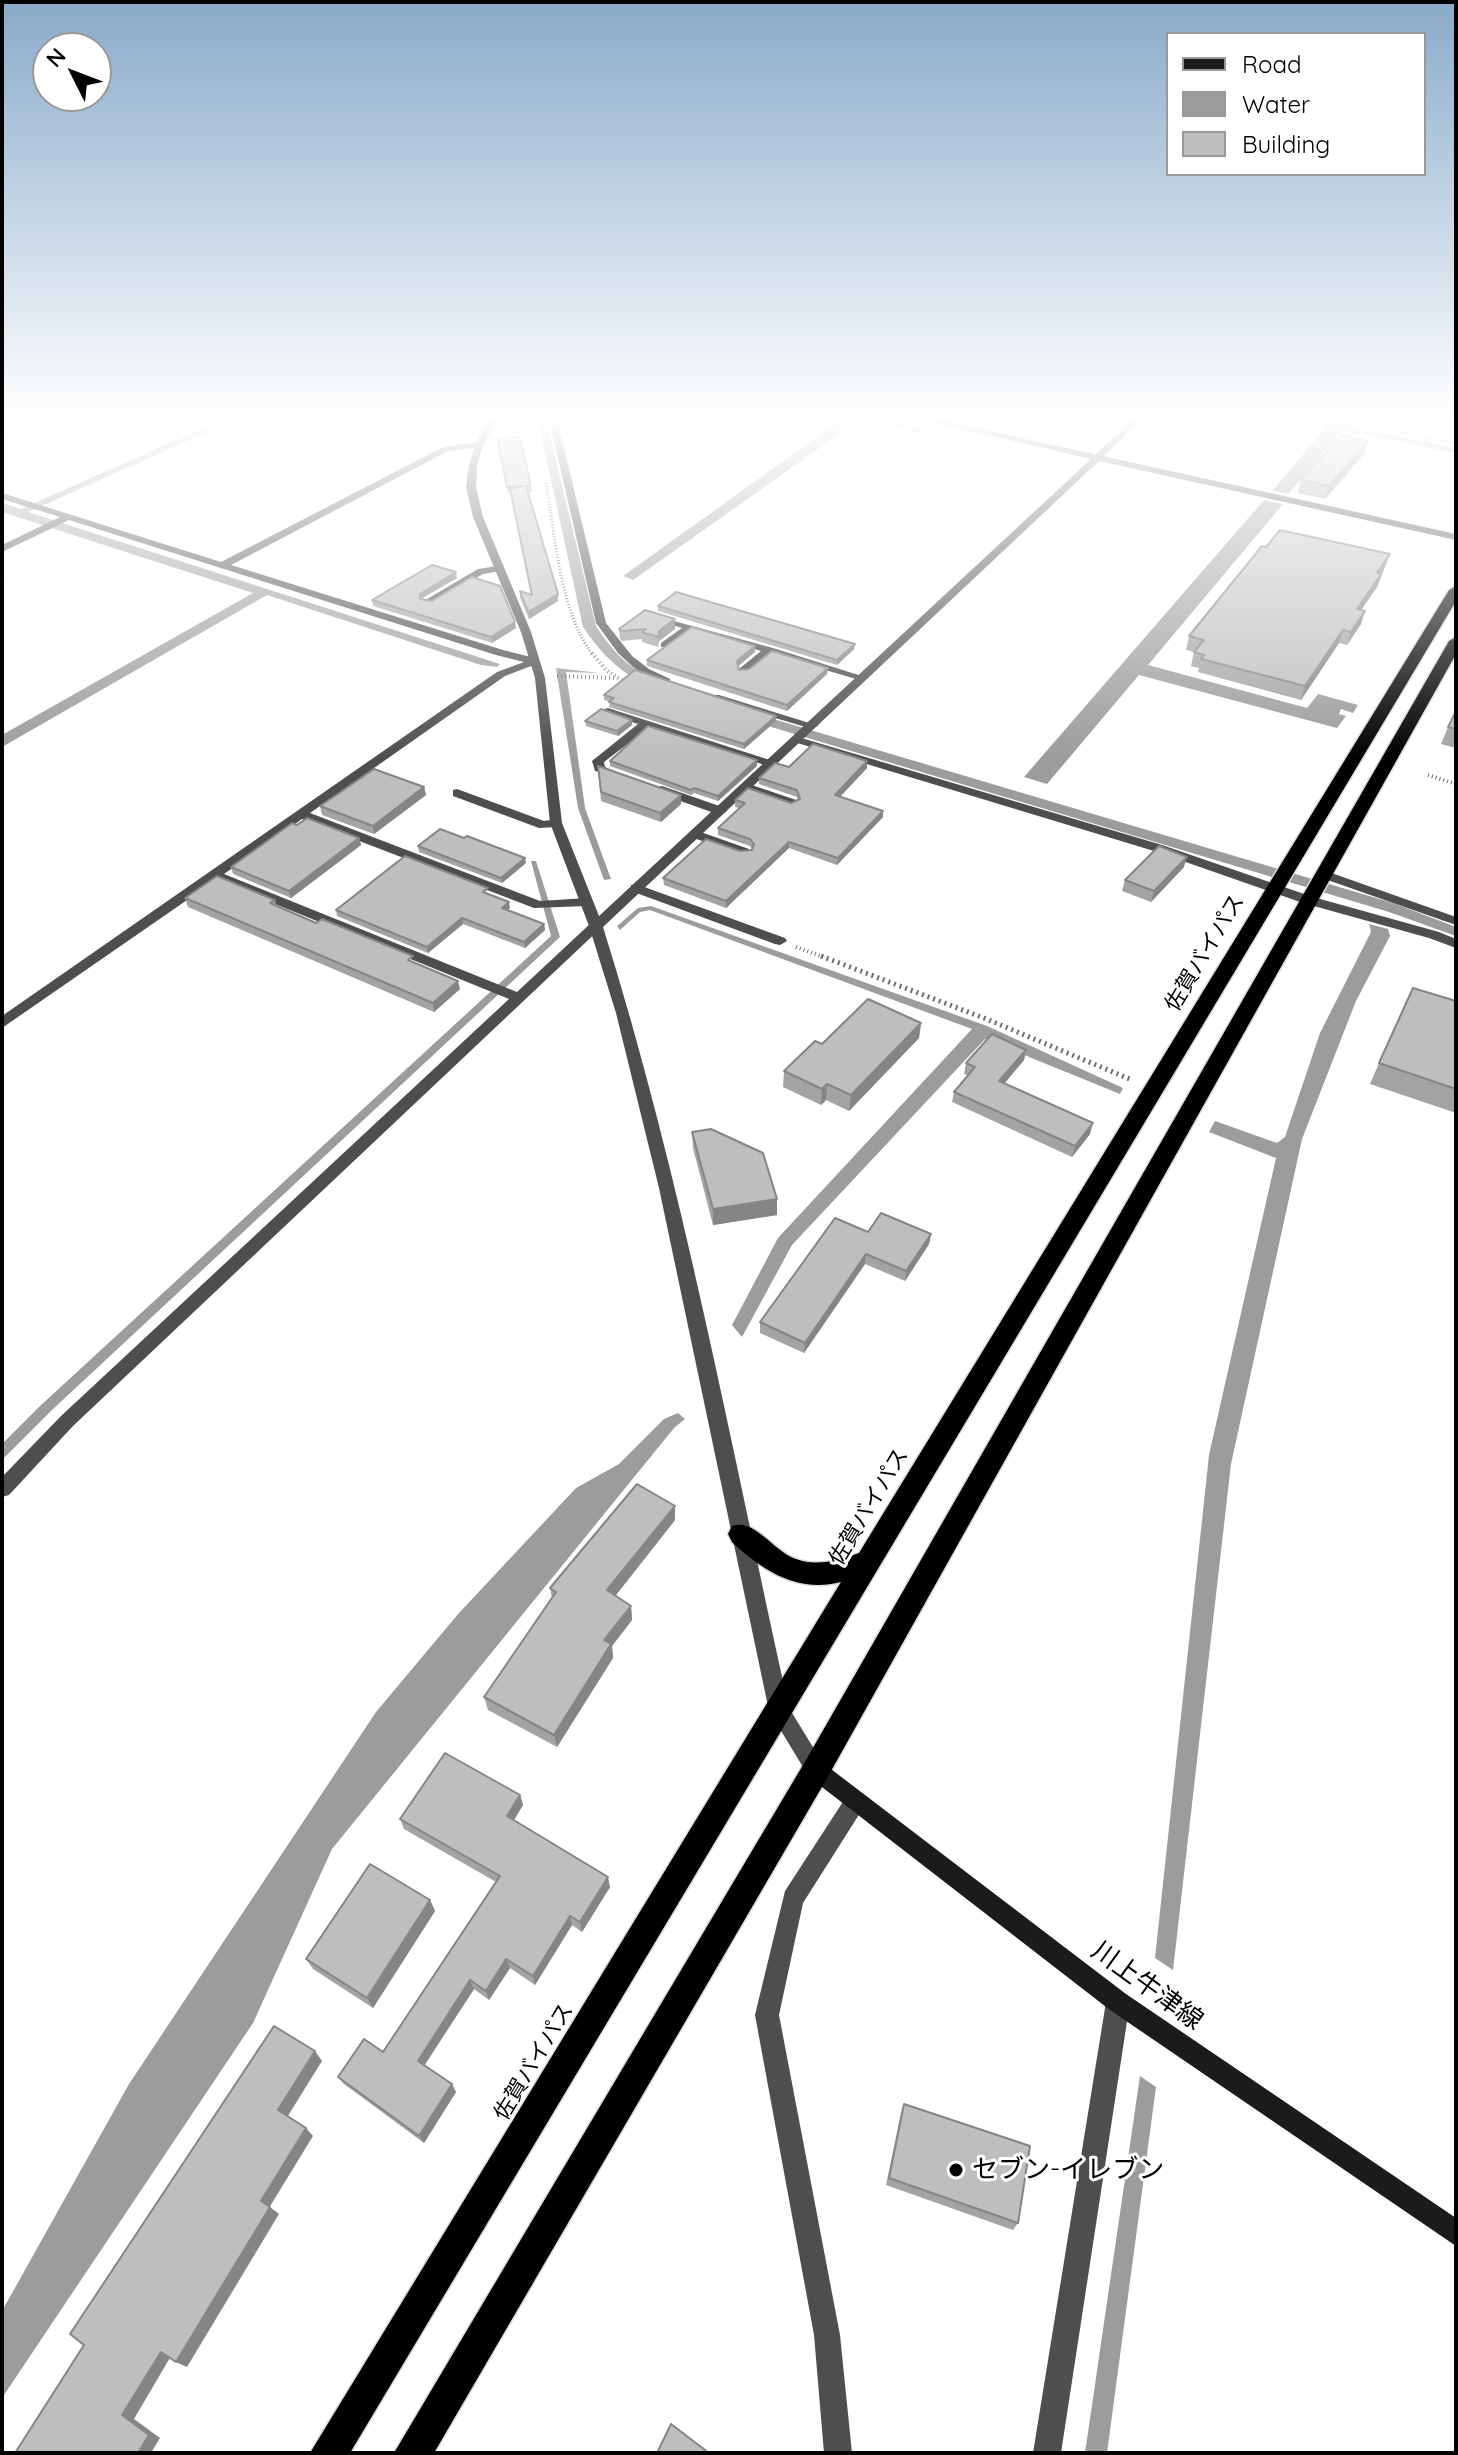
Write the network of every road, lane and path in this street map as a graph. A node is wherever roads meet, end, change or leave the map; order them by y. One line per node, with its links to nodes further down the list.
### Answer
1 (43, 530): 9 (street)
2 (109, 530): 10 (street)
3 (291, 530): 10 (street)
4 (483, 530): 11 (street)
5 (579, 530): 24 (street)
6 (1021, 530): 23 (street)
7 (1423, 530): 8 (street)
8 (1456, 537)
9 (2, 549)
10 (223, 565): 19 (street)
11 (498, 569): 13 (street); 19 (street)
12 (1456, 590): 44 (highway, 佐賀バイパス)
13 (427, 602)
14 (651, 615): 15 (street)
15 (690, 627): 17 (street); 18 (street)
16 (1456, 641): 45 (highway)
17 (665, 645)
18 (769, 650): 20 (street); 23 (street)
19 (535, 661): 39 (street); 40 (street)
20 (743, 671)
21 (569, 674): 22 (path)
22 (614, 678)
23 (863, 678): 28 (street)
24 (675, 685)
25 (703, 693): 28 (street)
26 (608, 711): 27 (street)
27 (647, 723): 30 (street); 32 (street)
28 (813, 726): 29 (street)
29 (798, 740): 30 (street); 44 (street)
30 (772, 764): 35 (street)
31 (1428, 775): 33 (path)
32 (626, 778)
33 (1456, 784)
34 (653, 787): 38 (street)
35 (746, 787): 37 (street); 38 (street)
36 (457, 793): 40 (street)
37 (792, 803)
38 (721, 811): 41 (street)
39 (300, 814): 43 (street); 47 (street)
40 (556, 823): 47 (street)
41 (695, 834): 42 (street); 46 (street)
42 (745, 852)
43 (213, 874): 52 (street); 53 (street)
44 (1281, 881): 45 (street); 54 (highway, 佐賀バイパス)
45 (1316, 887): 48 (street); 51 (street); 59 (highway)
46 (636, 888): 49 (street); 50 (street)
47 (587, 902): 49 (street)
48 (1456, 921)
49 (596, 926): 52 (street); 56 (street)
50 (780, 941): 54 (path)
51 (1456, 944)
52 (519, 998): 55 (street)
53 (2, 1023)
54 (1155, 1090): 57 (highway, 佐賀バイパス)
55 (2, 1489)
56 (741, 1534): 57 (highway); 58 (street)
57 (870, 1561): 58 (highway, 佐賀バイパス)
58 (779, 1711): 59 (street); 63 (highway, 佐賀バイパス)
59 (816, 1770): 60 (main road, 川上牛津線); 64 (highway)
60 (856, 1802): 61 (main road, 川上牛津線); 65 (street)
61 (1118, 2002): 62 (main road, 川上牛津線); 66 (street)
62 (1456, 2233)
63 (329, 2453)
64 (413, 2453)
65 (838, 2453)
66 (1047, 2453)

